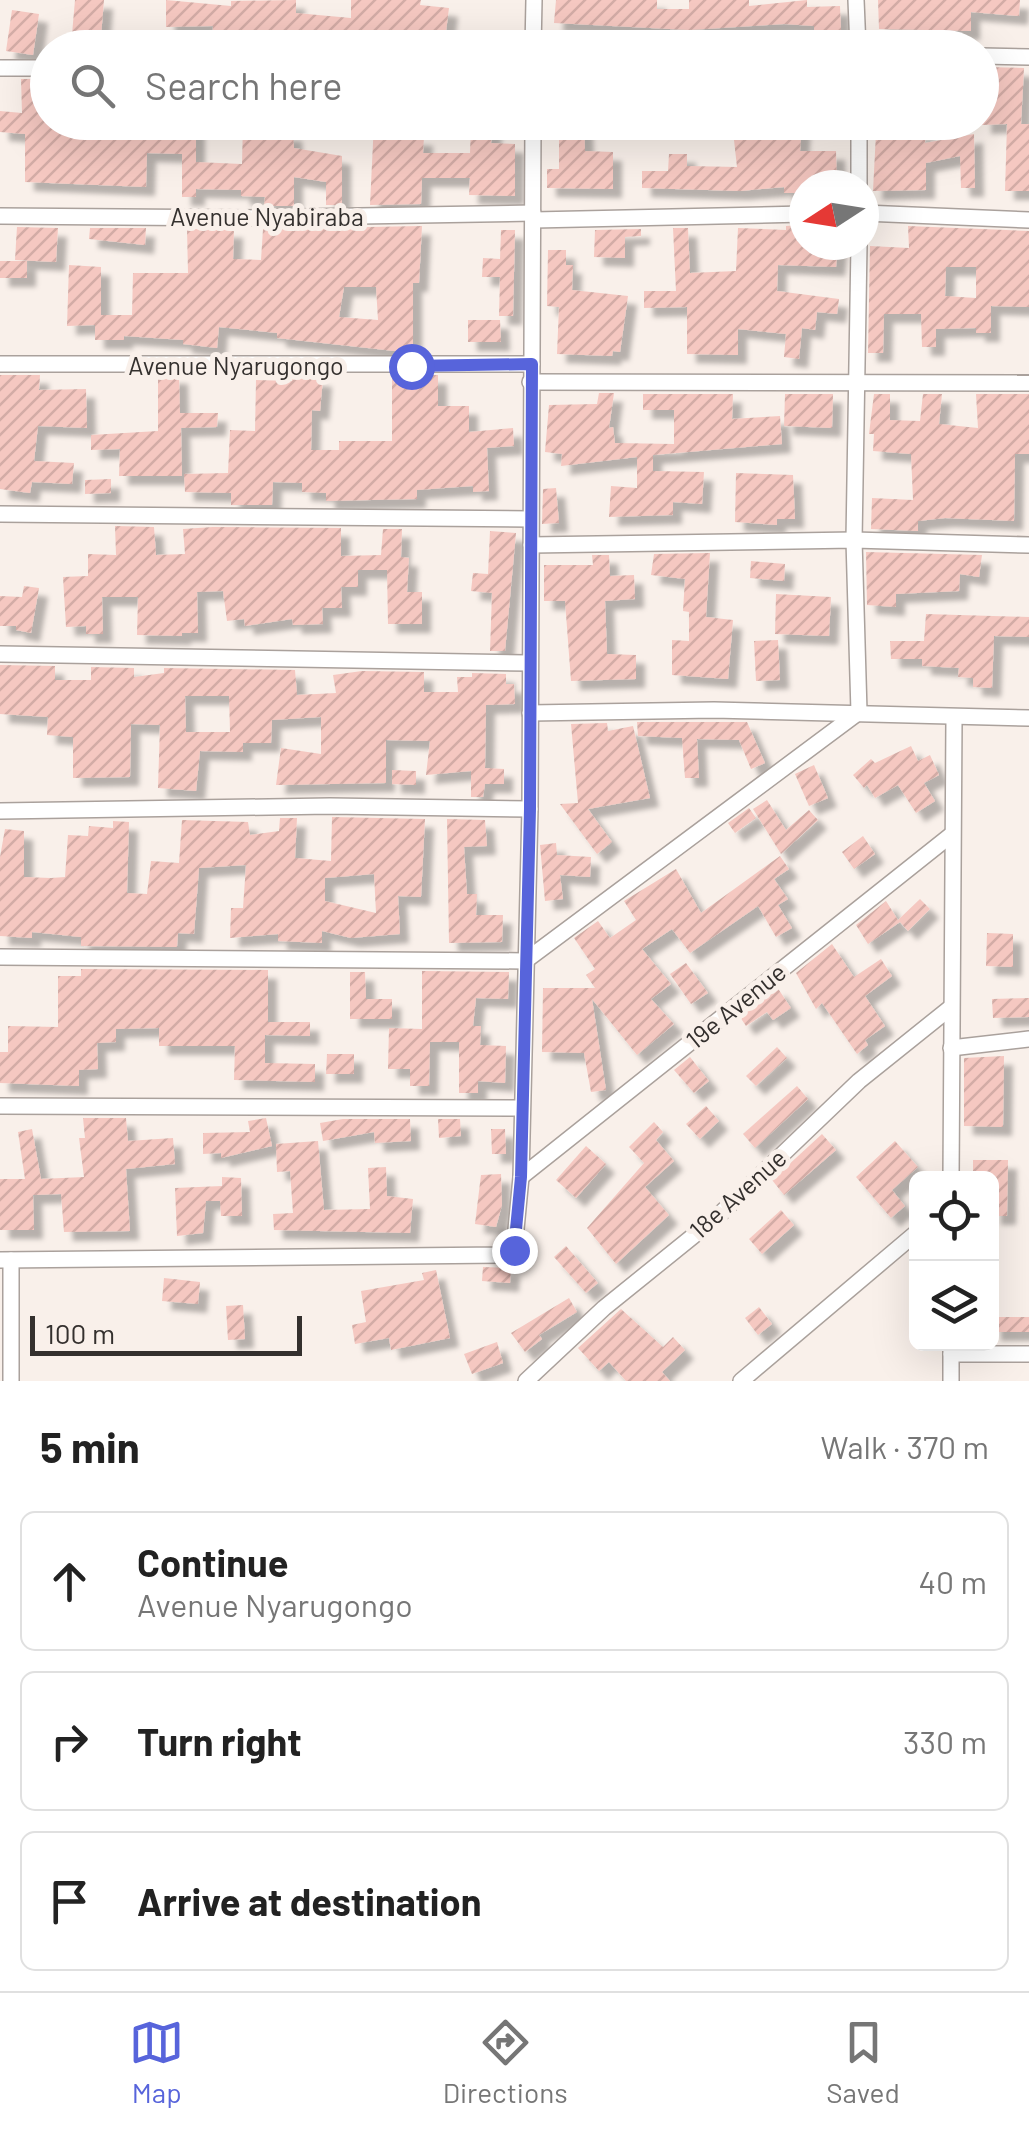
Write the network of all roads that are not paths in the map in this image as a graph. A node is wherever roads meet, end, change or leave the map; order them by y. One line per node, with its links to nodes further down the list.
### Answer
1 (534, 0): 3 (street)
2 (856, 0): 4 (street)
3 (533, 30)
4 (857, 30)
5 (999, 56): 6 (street)
6 (1029, 57)
7 (0, 68): 8 (street)
8 (30, 68)
9 (534, 140): 15 (street)
10 (859, 140): 11 (street)
11 (859, 170)
12 (789, 214): 15 (street, Avenue Nyabiraba)
13 (879, 214): 16 (street)
14 (0, 216): 15 (street, Avenue Nyabiraba)
15 (534, 216): 19 (street)
16 (1029, 220)
17 (859, 260): 22 (street)
18 (0, 364): 19 (street, Avenue Nyarugongo)
19 (532, 364): 20 (street)
20 (530, 382): 22 (street); 24 (street)
21 (1029, 383): 22 (street)
22 (856, 384): 25 (street)
23 (0, 514): 24 (street)
24 (530, 519): 27 (street)
25 (854, 540): 26 (street); 27 (street); 30 (street)
26 (1029, 545)
27 (531, 546): 29 (street)
28 (0, 654): 29 (street)
29 (529, 662): 31 (street)
30 (859, 712): 31 (street); 33 (street); 38 (street)
31 (530, 713): 34 (street)
32 (1029, 718): 33 (street)
33 (954, 720): 36 (street)
34 (530, 809): 35 (street); 38 (street)
35 (0, 811)
36 (951, 835): 39 (street); 45 (street, 19e Avenue)
37 (0, 957): 38 (street)
38 (525, 961): 43 (street)
39 (950, 1008): 41 (street); 52 (street, 18e Avenue)
40 (1029, 1039): 41 (street)
41 (951, 1048): 44 (street)
42 (0, 1106): 43 (street)
43 (522, 1108): 45 (street)
44 (950, 1171)
45 (521, 1177): 47 (street)
46 (909, 1239): 53 (street)
47 (6, 1260): 51 (street)
48 (951, 1351): 54 (street)
49 (982, 1351): 50 (street)
50 (1029, 1354)
51 (11, 1381)
52 (526, 1381)
53 (741, 1381)
54 (951, 1381)

